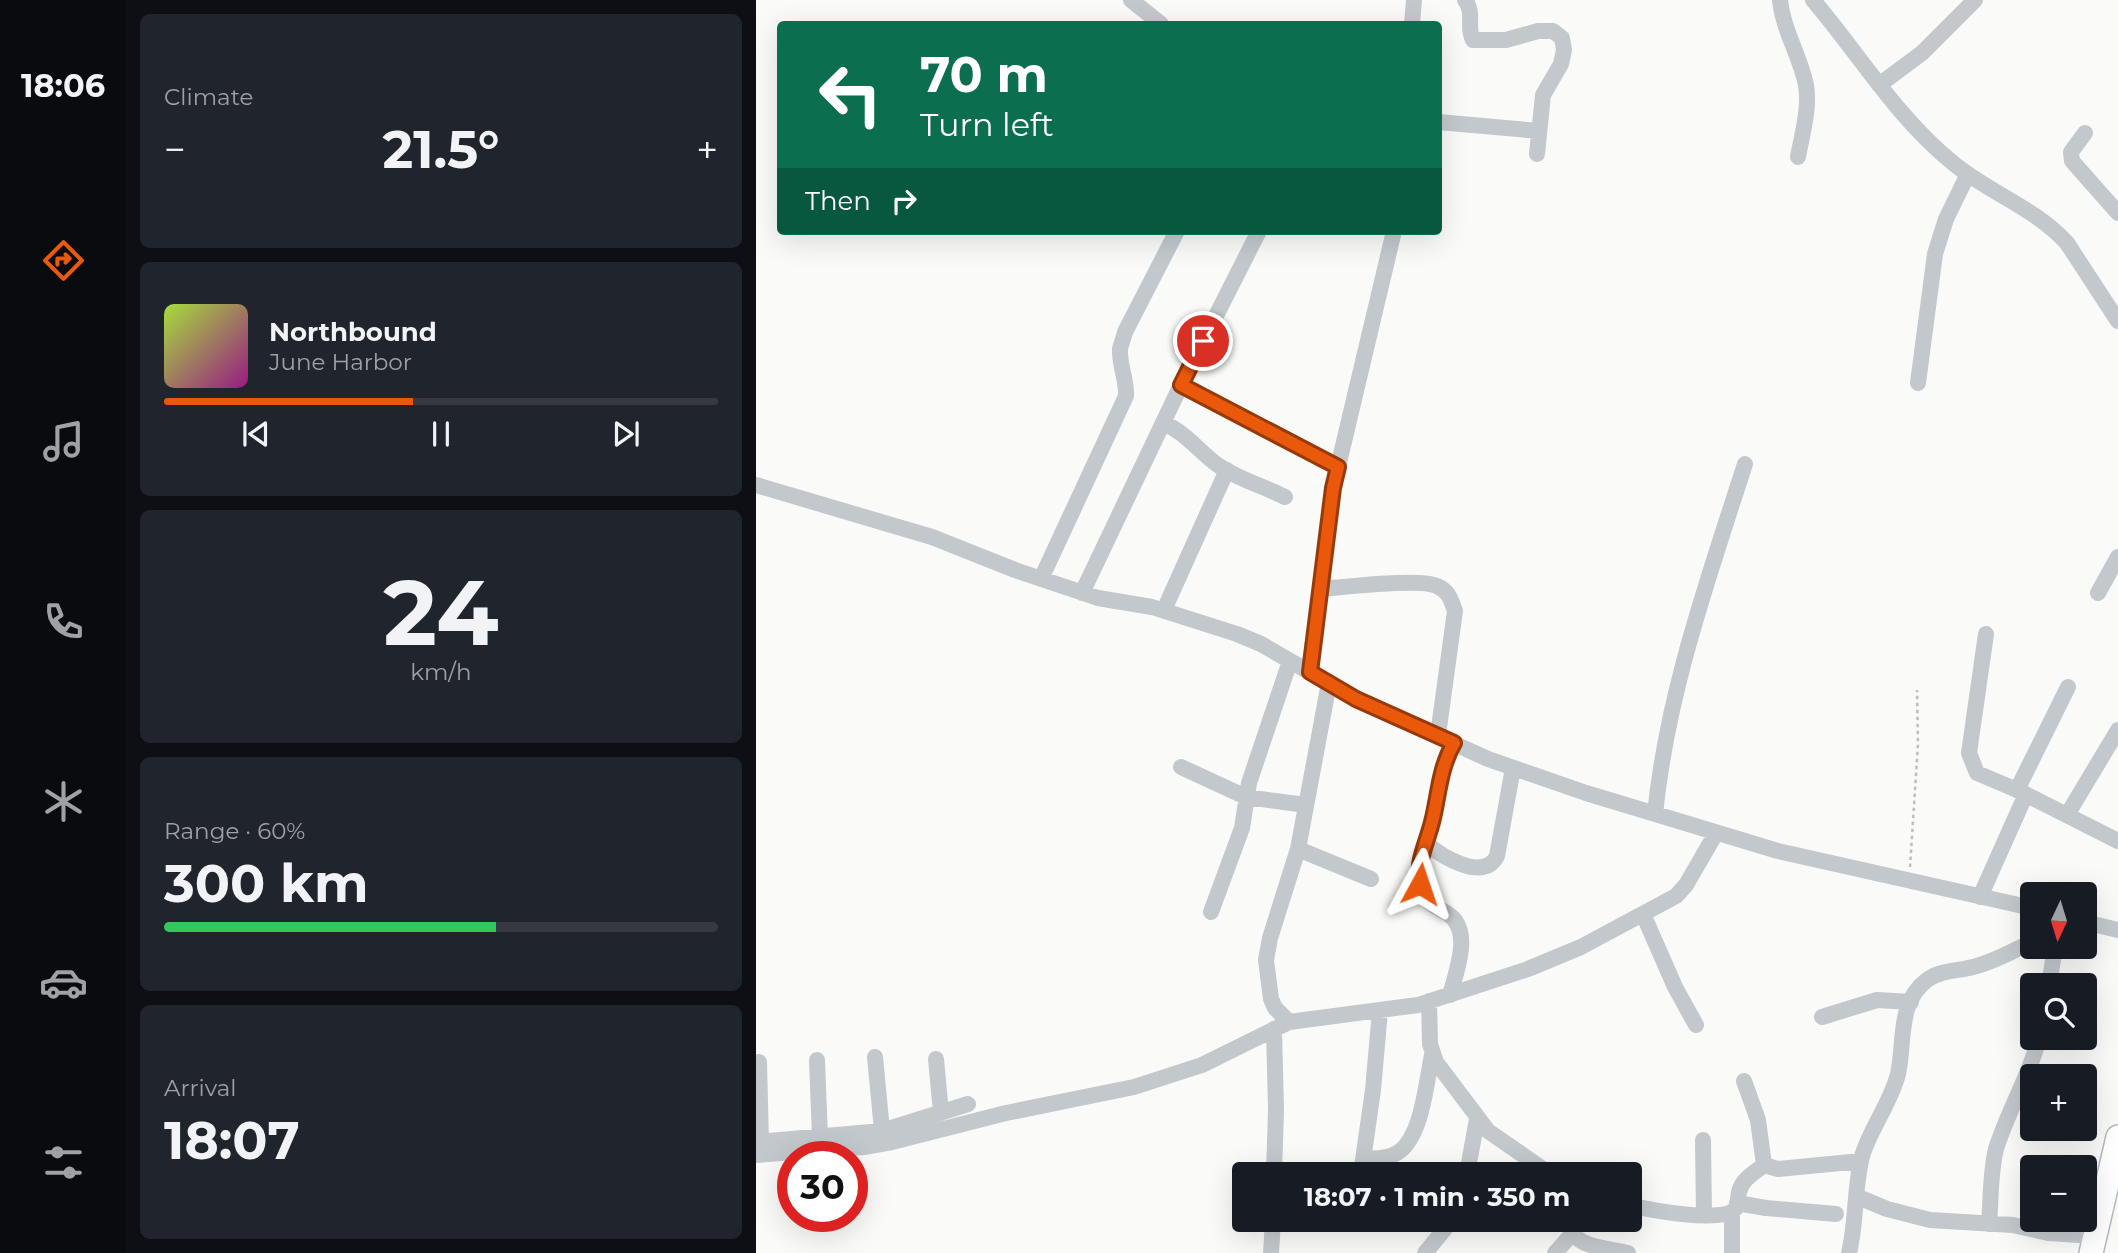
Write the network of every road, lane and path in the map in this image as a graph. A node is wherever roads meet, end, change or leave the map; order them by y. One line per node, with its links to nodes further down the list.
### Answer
1 (1131, 0): 7 (street)
2 (1414, 0): 8 (street)
3 (1465, 0): 11 (street)
4 (1780, 0): 14 (street)
5 (1813, 0): 9 (street)
6 (1975, 0): 9 (street)
7 (1157, 21)
8 (1412, 21)
9 (1879, 85): 15 (street)
10 (1442, 122): 11 (street)
11 (1539, 131): 13 (street)
12 (2085, 133): 16 (street)
13 (1537, 154)
14 (1798, 157)
15 (1968, 174): 21 (street); 23 (street)
16 (2118, 213)
17 (1175, 235): 32 (street)
18 (1257, 235): 24 (street)
19 (1393, 235): 27 (street)
20 (2118, 289): 21 (street)
21 (2104, 299): 22 (street)
22 (2118, 321)
23 (1918, 383)
24 (1181, 385): 25 (street); 27 (street)
25 (1163, 423): 28 (street); 34 (street)
26 (1745, 464): 51 (street)
27 (1338, 467): 33 (street)
28 (1227, 470): 30 (street); 36 (street)
29 (756, 485): 32 (street)
30 (1285, 497)
31 (2118, 557): 35 (street)
32 (1041, 579): 34 (street)
33 (1320, 589): 39 (street); 44 (street)
34 (1082, 593): 36 (street)
35 (2098, 593)
36 (1164, 610): 38 (street)
37 (1986, 634): 48 (street)
38 (1290, 661): 39 (street); 49 (street)
39 (1310, 672): 40 (street)
40 (1329, 683): 44 (street); 50 (street)
41 (2068, 687): 48 (street)
42 (1917, 690): 58 (path)
43 (2118, 730): 52 (street)
44 (1438, 735): 45 (street)
45 (1454, 743): 47 (street); 55 (street)
46 (1181, 767): 49 (street)
47 (1513, 768): 51 (street); 55 (street)
48 (2022, 792): 52 (street); 59 (street)
49 (1247, 797): 50 (street); 61 (street)
50 (1306, 805): 56 (street)
51 (1655, 814): 53 (street)
52 (2067, 815): 54 (street)
53 (1716, 833): 58 (street); 62 (street)
54 (2118, 841)
55 (1426, 843): 66 (street)
56 (1298, 849): 57 (street); 72 (street)
57 (1371, 879)
58 (1909, 881): 59 (street)
59 (1980, 897): 60 (street)
60 (2020, 905)
61 (1211, 912)
62 (1643, 914): 66 (street); 71 (street)
63 (2097, 925): 64 (street)
64 (2118, 930)
65 (2020, 947): 68 (street)
66 (1450, 995): 67 (street)
67 (1429, 1002): 69 (street); 74 (street)
68 (1911, 1002): 70 (street); 88 (street)
69 (1380, 1010): 72 (street); 90 (street)
70 (1822, 1017)
71 (1696, 1025)
72 (1281, 1026): 85 (street); 89 (street)
73 (2036, 1050): 100 (street)
74 (1432, 1055): 82 (street); 91 (street)
75 (875, 1057): 85 (street)
76 (936, 1059): 81 (street)
77 (817, 1060): 84 (street)
78 (759, 1062): 87 (street)
79 (1744, 1081): 94 (street)
80 (968, 1104): 81 (street)
81 (941, 1113): 85 (street)
82 (1477, 1119): 92 (street); 93 (street)
83 (2118, 1137): 105 (street)
84 (820, 1138): 85 (street); 87 (street)
85 (883, 1138): 87 (street)
86 (1703, 1140): 98 (street)
87 (758, 1147)
88 (1861, 1161): 94 (street); 95 (street)
89 (1274, 1162)
90 (1364, 1162)
91 (1376, 1162)
92 (1469, 1162)
93 (1532, 1162)
94 (1764, 1165): 96 (street)
95 (1858, 1197): 100 (street); 111 (street)
96 (1735, 1207): 98 (street); 99 (street); 110 (street)
97 (1642, 1208): 98 (street)
98 (1704, 1214)
99 (1836, 1214)
100 (1989, 1224): 105 (street)
101 (1272, 1232): 106 (street)
102 (1442, 1232): 107 (street)
103 (1568, 1232): 108 (street)
104 (1575, 1232): 109 (street)
105 (2093, 1245)
106 (1271, 1253)
107 (1425, 1253)
108 (1556, 1253)
109 (1628, 1253)
110 (1731, 1253)
111 (1849, 1253)

